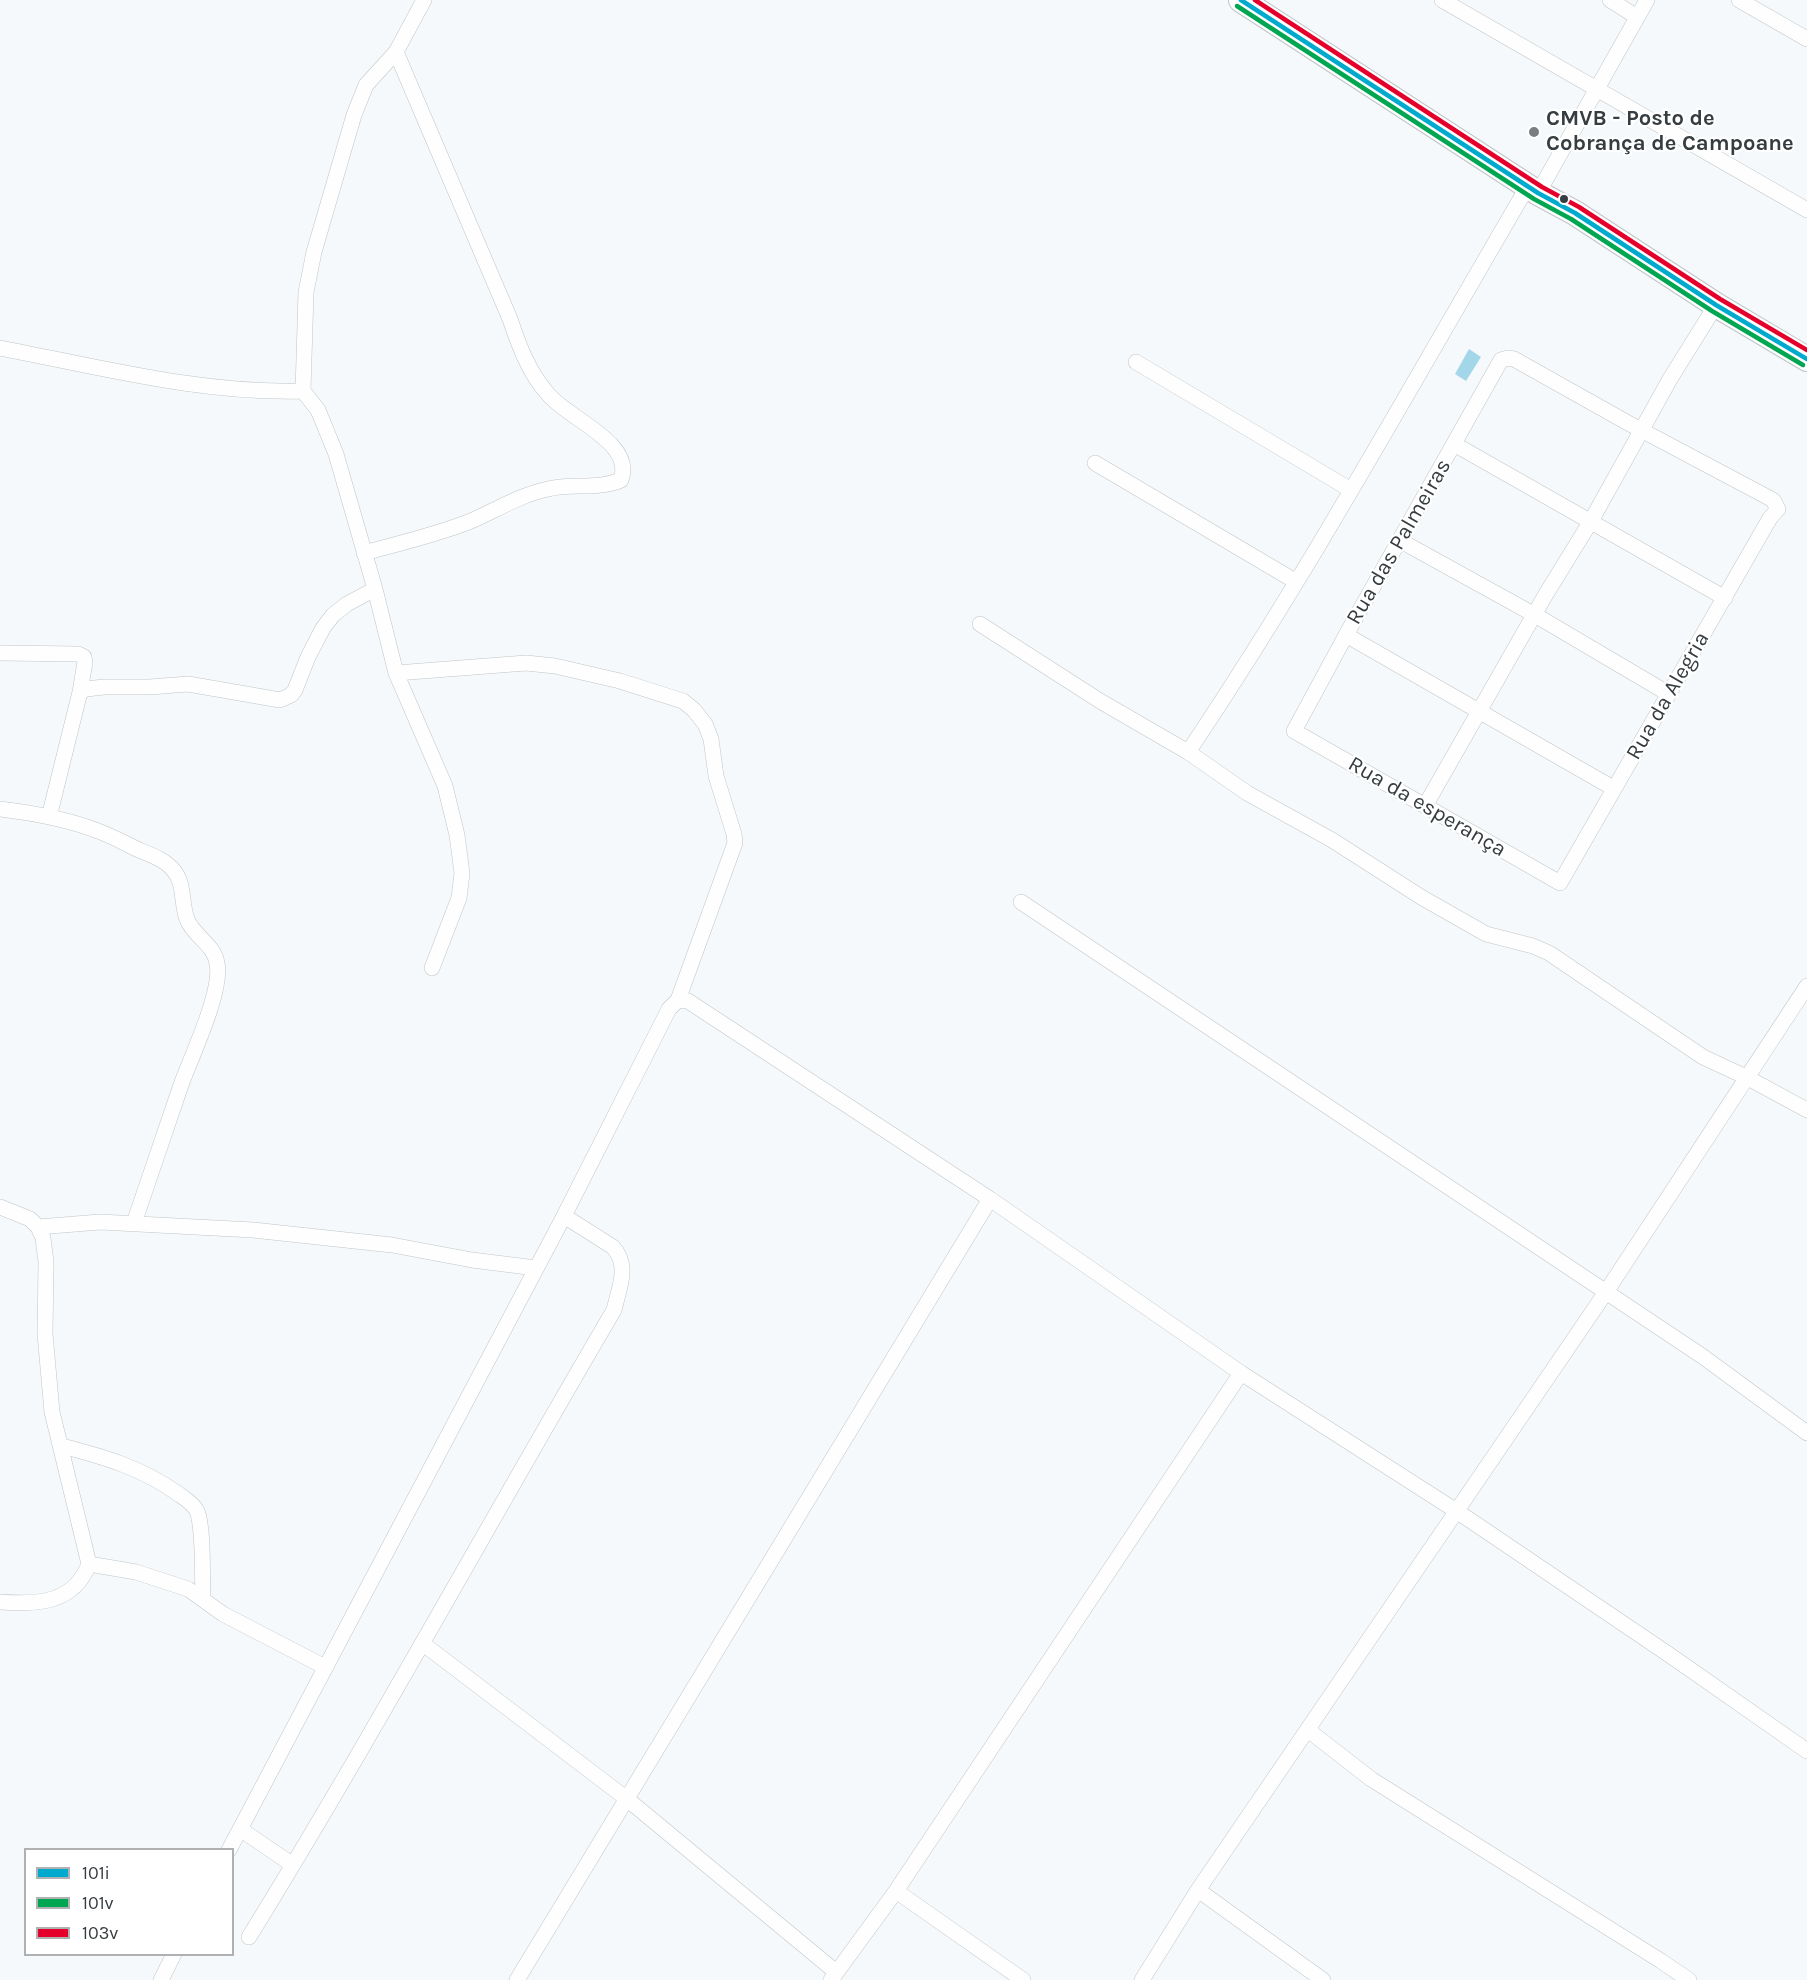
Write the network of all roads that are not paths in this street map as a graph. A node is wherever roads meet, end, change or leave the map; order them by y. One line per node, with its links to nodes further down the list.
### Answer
1 (424, 0): 9 (street)
2 (1241, 0): 11 (main road)
3 (1442, 0): 10 (street)
4 (1610, 0): 7 (street)
5 (1647, 0): 7 (street)
6 (1739, 0): 8 (street)
7 (1637, 17): 10 (street)
8 (1807, 39)
9 (396, 52): 17 (street); 24 (street)
10 (1598, 89): 11 (street); 12 (street)
11 (1533, 189): 13 (main road); 21 (street)
12 (1807, 210)
13 (1716, 304): 15 (main road); 18 (street)
14 (0, 348): 17 (street)
15 (1807, 359)
16 (1136, 362): 21 (street)
17 (303, 391): 24 (street)
18 (1640, 429): 19 (street, Rua das Palmeiras); 22 (street); 27 (street, Rua da Alegria)
19 (1454, 444): 22 (street); 23 (street, Rua das Palmeiras)
20 (1095, 463): 25 (street)
21 (1352, 489): 25 (street)
22 (1591, 521): 27 (street); 28 (street)
23 (1399, 540): 28 (street); 30 (street, Rua das Palmeiras)
24 (364, 553): 26 (street)
25 (1295, 581): 37 (street)
26 (375, 589): 32 (street); 33 (street)
27 (1725, 598): 34 (street, Rua da Alegria)
28 (1535, 615): 34 (street); 35 (street)
29 (980, 624): 37 (street)
30 (1346, 635): 35 (street); 36 (street, Rua das Palmeiras)
31 (0, 653): 33 (street)
32 (396, 673): 44 (street); 46 (street)
33 (80, 692): 41 (street)
34 (1669, 694): 38 (street, Rua da Alegria)
35 (1479, 712): 38 (street); 39 (street)
36 (1294, 731): 39 (street, Rua da esperança)
37 (1188, 752): 47 (street)
38 (1613, 788): 42 (street, Rua da Alegria)
39 (1425, 806): 42 (street, Rua da esperança)
40 (0, 808): 41 (street)
41 (49, 817): 52 (street)
42 (1560, 883)
43 (1021, 902): 55 (street)
44 (432, 968)
45 (1807, 986): 47 (street)
46 (678, 1000): 49 (street); 51 (street)
47 (1746, 1077): 48 (street); 55 (street)
48 (1807, 1110)
49 (990, 1199): 56 (street); 67 (street)
50 (0, 1207): 53 (street)
51 (564, 1215): 54 (street); 63 (street)
52 (134, 1223): 53 (street); 54 (street)
53 (38, 1227): 58 (street)
54 (536, 1268): 64 (street)
55 (1606, 1292): 57 (street); 59 (street)
56 (1241, 1373): 59 (street); 72 (street)
57 (1807, 1433)
58 (62, 1446): 60 (street); 61 (street)
59 (1458, 1512): 65 (street); 66 (street)
60 (89, 1564): 61 (street); 62 (street)
61 (203, 1599): 64 (street)
62 (0, 1602)
63 (422, 1643): 67 (street); 70 (street)
64 (325, 1668): 68 (street)
65 (1308, 1730): 71 (street); 81 (street)
66 (1807, 1751)
67 (627, 1800): 75 (street); 77 (street)
68 (240, 1829): 69 (street); 70 (street)
69 (230, 1848)
70 (293, 1865): 73 (street)
71 (1198, 1890): 79 (street); 80 (street)
72 (896, 1891): 75 (street); 78 (street)
73 (249, 1936)
74 (173, 1956): 76 (street)
75 (833, 1976)
76 (161, 1980)
77 (517, 1980)
78 (1023, 1980)
79 (1142, 1980)
80 (1323, 1980)
81 (1689, 1980)

